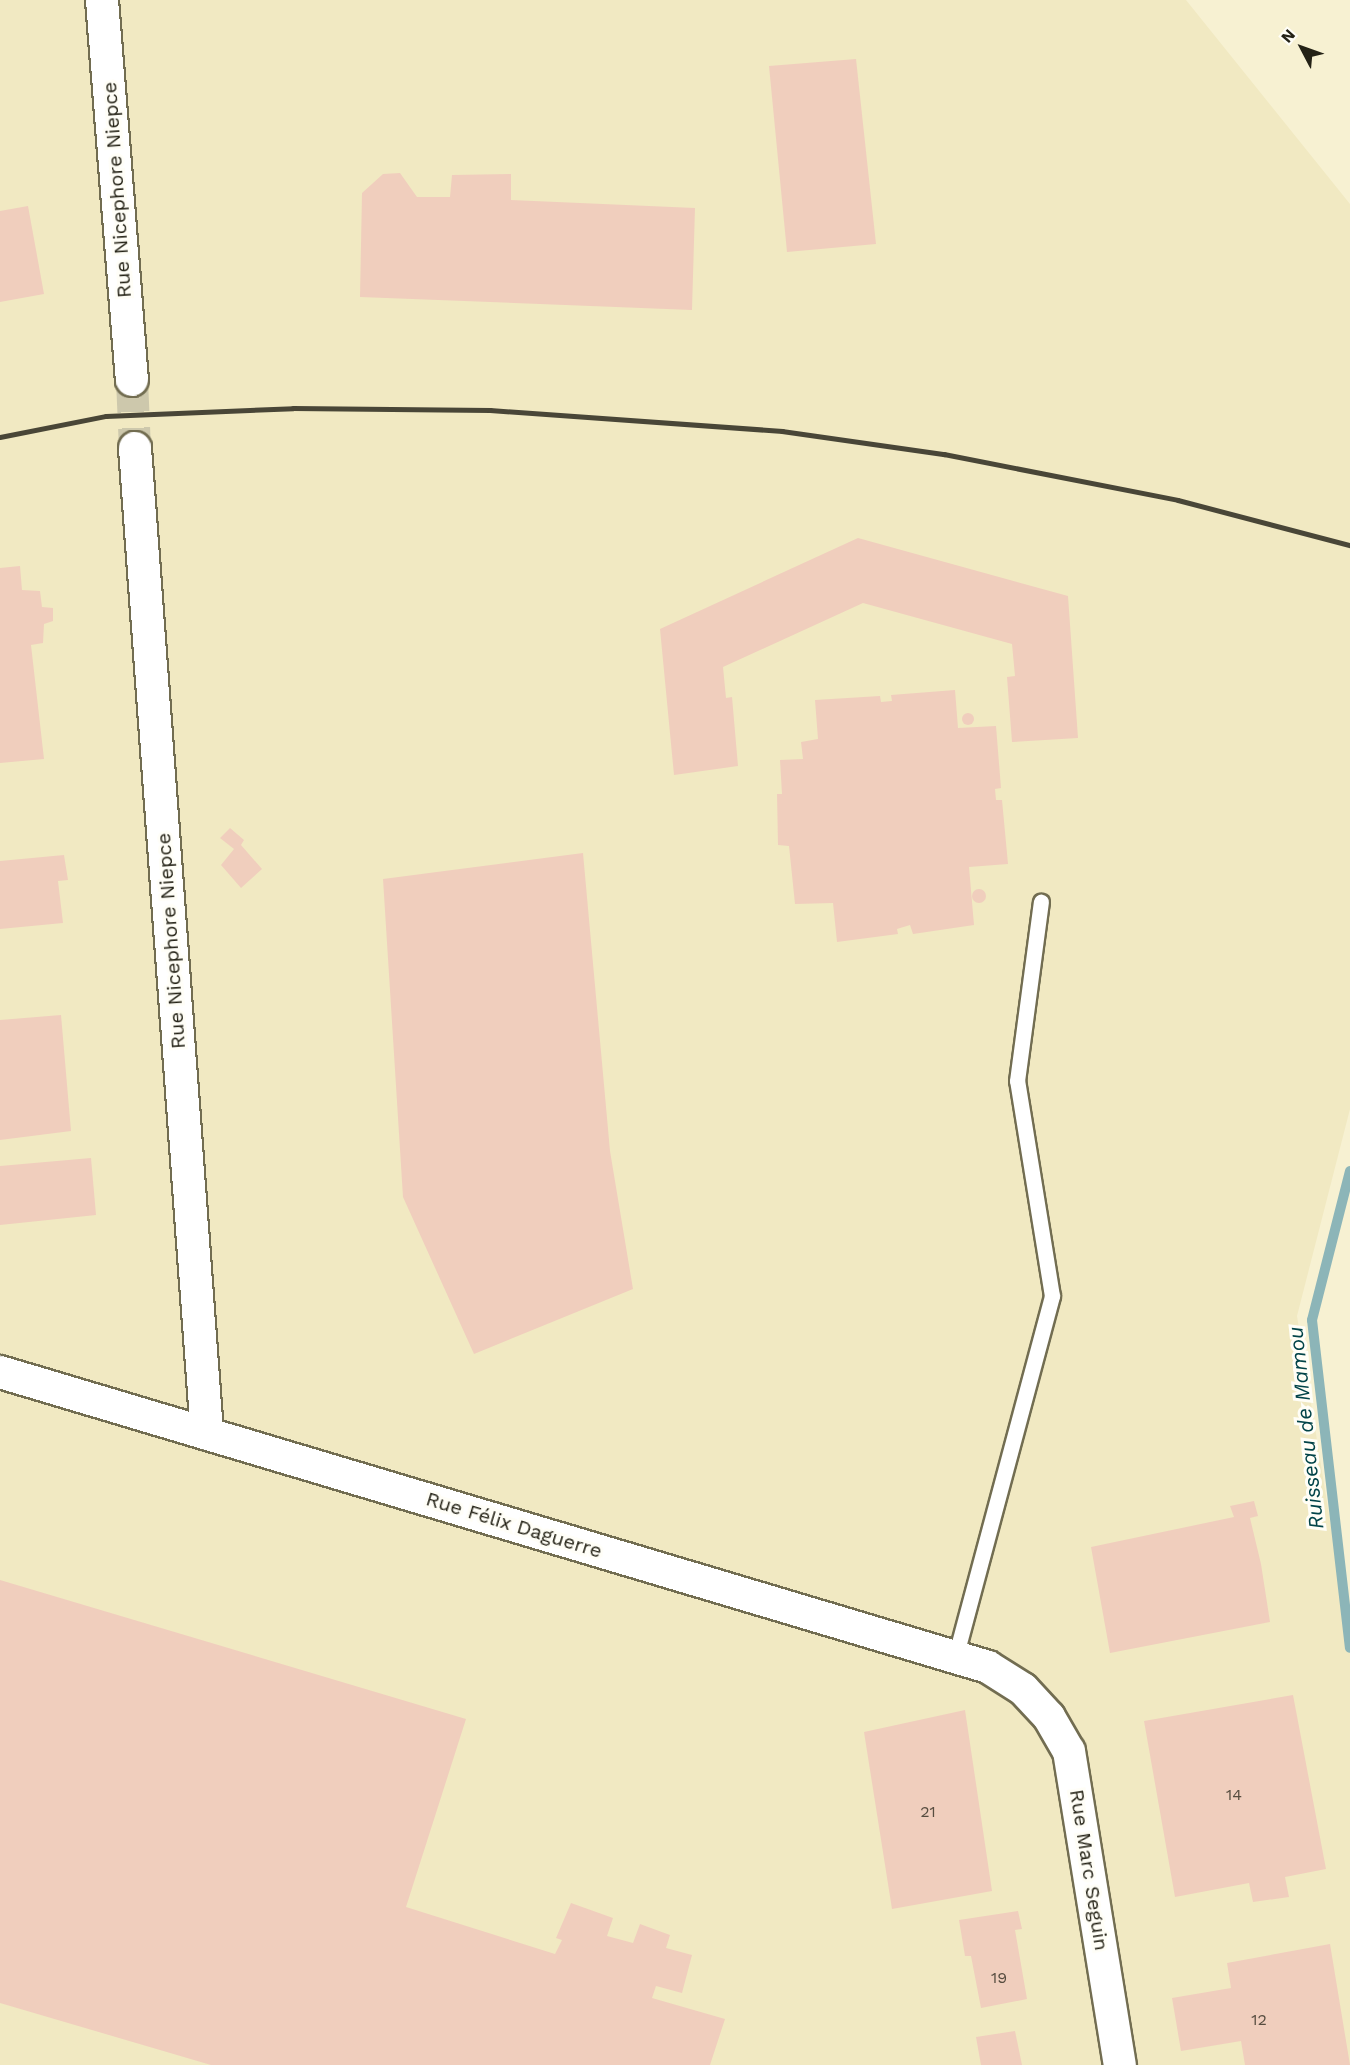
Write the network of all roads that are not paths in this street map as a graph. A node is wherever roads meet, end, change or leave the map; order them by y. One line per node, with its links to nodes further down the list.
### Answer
1 (102, 0): 2 (street, Rue Nicephore Niepce)
2 (132, 380)
3 (135, 448): 6 (street, Rue Nicephore Niepce)
4 (1041, 902): 7 (lane)
5 (0, 1372): 6 (street, Rue Félix Daguerre)
6 (207, 1433): 7 (street, Rue Félix Daguerre)
7 (955, 1658): 8 (street, Rue Félix Daguerre)
8 (1023, 1689): 9 (street, Rue Marc Seguin)
9 (1120, 2065)

